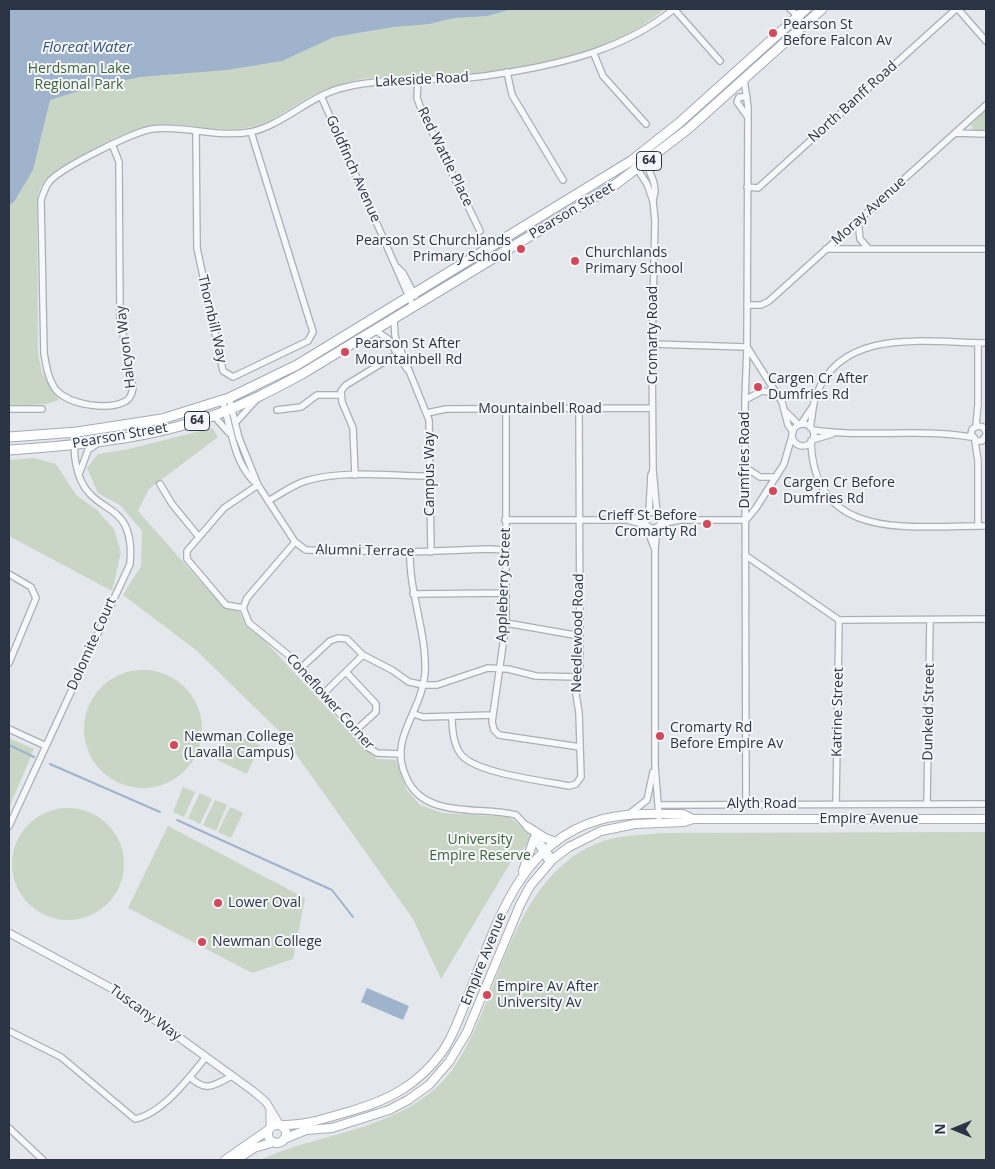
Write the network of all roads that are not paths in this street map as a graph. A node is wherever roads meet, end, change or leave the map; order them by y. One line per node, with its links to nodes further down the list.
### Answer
1 (674, 9): 9 (street, Lakeside Road); 10 (street)
2 (790, 9): 6 (street)
3 (806, 9): 6 (main road, Pearson Street / 64)
4 (822, 9): 7 (main road, Pearson Street / 64)
5 (957, 9): 8 (street); 29 (street, North Banff Road)
6 (798, 16): 7 (street); 24 (main road, Pearson Street / 64)
7 (806, 23): 12 (main road, Pearson Street / 64)
8 (986, 41)
9 (594, 54): 11 (street, Lakeside Road); 18 (street)
10 (720, 61)
11 (507, 72): 13 (street, Lakeside Road); 28 (street)
12 (744, 79): 15 (street, Dumfries Road); 26 (main road, Pearson Street / 64)
13 (418, 81): 14 (street, Lakeside Road); 33 (street, Red Wattle Place)
14 (321, 96): 20 (street, Lakeside Road); 37 (street, Goldfinch Avenue)
15 (747, 97): 17 (street, Dumfries Road); 17 (street, Dumfries Road)
16 (986, 105): 21 (street, Moray Avenue)
17 (746, 116): 29 (street, Dumfries Road)
18 (646, 124)
19 (196, 131): 20 (street, Lakeside Road); 20 (street, Thornbill Way); 23 (street, Lakeside Road)
20 (250, 132)
21 (955, 133): 22 (street); 32 (street, Moray Avenue)
22 (986, 134)
23 (112, 144): 30 (street, Lakeside Road); 30 (street, Halcyon Way)
24 (640, 154): 25 (main road, Pearson Street / 64); 26 (street, Cromarty Road)
25 (631, 161): 27 (street, Cromarty Road); 37 (main road, Pearson Street / 64)
26 (647, 162): 27 (main road, Pearson Street / 64); 31 (street, Cromarty Road)
27 (638, 169): 31 (street, Cromarty Road); 38 (main road, Pearson Street / 64)
28 (563, 180)
29 (747, 187): 39 (street, Dumfries Road)
30 (41, 200)
31 (653, 201): 44 (street, Cromarty Road)
32 (858, 220): 35 (street, Moray Avenue); 36 (street)
33 (480, 231)
34 (986, 248): 36 (street)
35 (826, 249): 36 (street); 39 (street, Moray Avenue)
36 (870, 249)
37 (411, 295): 38 (street, Goldfinch Avenue); 51 (main road, Pearson Street / 64)
38 (416, 305): 40 (main road, Pearson Street / 64)
39 (747, 305): 45 (street, Dumfries Road)
40 (394, 318): 41 (main road, Pearson Street / 64); 47 (street, Campus Way)
41 (375, 330): 46 (street, Campus Way); 50 (main road, Pearson Street / 64)
42 (978, 343): 43 (street); 53 (street); 54 (street)
43 (986, 343)
44 (652, 344): 45 (street); 55 (street, Cromarty Road)
45 (747, 347): 48 (street); 52 (street, Dumfries Road)
46 (397, 354): 47 (street, Campus Way); 49 (street)
47 (408, 371): 63 (street, Campus Way)
48 (778, 394): 52 (street); 62 (street)
49 (341, 395): 61 (street); 88 (street)
50 (258, 398): 60 (main road, Pearson Street / 64); 65 (street)
51 (226, 399): 60 (street); 69 (main road, Pearson Street / 64)
52 (745, 400): 85 (street, Dumfries Road)
53 (978, 404): 68 (street); 72 (street)
54 (813, 406): 66 (street); 67 (street)
55 (652, 408): 59 (street, Mountainbell Road); 86 (street, Cromarty Road)
56 (9, 409): 57 (street)
57 (42, 409)
58 (506, 409): 59 (street, Mountainbell Road); 63 (street, Mountainbell Road); 96 (street, Appleberry Street)
59 (579, 409): 97 (street, Needlewood Road)
60 (229, 410): 64 (main road, Pearson Street / 64); 65 (street); 75 (street)
61 (278, 410)
62 (784, 411): 66 (street); 73 (street)
63 (427, 413): 89 (street, Campus Way)
64 (214, 416): 75 (street); 78 (main road, Pearson Street / 64)
65 (236, 422): 92 (street)
66 (800, 424): 67 (street); 73 (street)
67 (811, 428): 70 (street); 77 (street)
68 (974, 428): 71 (street); 72 (street); 76 (street)
69 (77, 432): 74 (main road, Pearson Street / 64); 79 (street)
70 (836, 433): 71 (street); 77 (street)
71 (950, 433): 76 (street)
72 (985, 433): 76 (street); 84 (street)
73 (792, 434): 80 (street); 82 (street)
74 (9, 437)
75 (232, 439): 92 (street)
76 (973, 439): 84 (street)
77 (812, 440): 80 (street); 83 (street)
78 (99, 442): 79 (main road, Pearson Street / 64); 87 (street)
79 (72, 445): 81 (main road, Pearson Street / 64); 87 (street, Dolomite Court)
80 (801, 445): 82 (street); 83 (street)
81 (9, 450)
82 (786, 454): 90 (street)
83 (812, 458): 103 (street)
84 (978, 461): 103 (street)
85 (745, 467): 90 (street); 100 (street, Dumfries Road)
86 (653, 470): 94 (street, Cromarty Road); 95 (street, Cromarty Road)
87 (80, 472): 134 (street, Dolomite Court)
88 (355, 475): 89 (street); 93 (street)
89 (430, 476): 110 (street, Campus Way)
90 (776, 477): 100 (street)
91 (160, 484): 105 (street)
92 (258, 485): 93 (street); 105 (street)
93 (268, 501): 106 (street)
94 (648, 514): 95 (street); 98 (street); 101 (street, Cromarty Road)
95 (658, 514): 99 (street); 102 (street, Cromarty Road)
96 (505, 520): 97 (street); 108 (street, Appleberry Street)
97 (580, 520): 98 (street); 120 (street, Needlewood Road)
98 (628, 520): 101 (street)
99 (680, 520): 100 (street); 102 (street)
100 (746, 520): 111 (street, Dumfries Road)
101 (646, 525): 102 (street); 107 (street, Cromarty Road)
102 (659, 526): 107 (street, Cromarty Road)
103 (978, 526): 104 (street)
104 (986, 526)
105 (199, 537): 115 (street)
106 (295, 542): 109 (street, Alumni Terrace); 115 (street)
107 (655, 549): 137 (street, Cromarty Road)
108 (506, 550): 110 (street, Alumni Terrace); 113 (street, Appleberry Street)
109 (410, 552): 110 (street, Alumni Terrace); 114 (street)
110 (431, 552)
111 (745, 555): 117 (street); 138 (street, Dumfries Road)
112 (9, 574): 122 (street)
113 (506, 593): 114 (street); 119 (street, Appleberry Street)
114 (413, 594): 127 (street)
115 (243, 608): 123 (street, Coneflower Corner)
116 (986, 619): 118 (street)
117 (839, 620): 118 (street); 139 (street, Katrine Street)
118 (930, 620): 140 (street, Dunkeld Street)
119 (506, 623): 120 (street); 124 (street, Appleberry Street)
120 (580, 636): 126 (street, Needlewood Road)
121 (363, 655): 123 (street); 125 (street); 127 (street)
122 (9, 662)
123 (301, 668): 128 (street, Coneflower Corner)
124 (498, 668): 126 (street); 127 (street); 130 (street, Appleberry Street)
125 (346, 672): 128 (street); 133 (street)
126 (579, 677): 135 (street, Needlewood Road)
127 (424, 685): 129 (street)
128 (323, 694): 133 (street, Coneflower Corner)
129 (414, 714): 131 (street); 136 (street)
130 (493, 715): 131 (street); 135 (street, Appleberry Street)
131 (452, 716): 135 (street, Needlewood Road)
132 (9, 729): 134 (street)
133 (355, 732): 136 (street, Coneflower Corner)
134 (46, 746): 148 (street, Dolomite Court)
135 (580, 747)
136 (400, 754): 149 (street)
137 (655, 765): 142 (street, Cromarty Road); 144 (street, Cromarty Road)
138 (746, 804): 139 (street, Alyth Road); 142 (street, Alyth Road)
139 (836, 804): 140 (street, Alyth Road)
140 (928, 804): 141 (street, Alyth Road)
141 (986, 804)
142 (658, 805): 143 (street, Cromarty Road)
143 (658, 814): 144 (main road, Empire Avenue); 145 (main road, Empire Avenue); 147 (street, Cromarty Road)
144 (628, 815): 150 (main road, Empire Avenue)
145 (692, 819): 146 (main road, Empire Avenue); 147 (main road, Empire Avenue)
146 (986, 819)
147 (659, 823): 152 (main road, Empire Avenue)
148 (9, 826)
149 (532, 833): 150 (main road); 151 (street); 153 (main road)
150 (556, 842): 151 (main road, Empire Avenue)
151 (544, 851): 152 (street); 153 (main road, Empire Avenue)
152 (551, 861): 163 (main road, Empire Avenue)
153 (522, 875): 160 (main road, Empire Avenue)
154 (9, 933): 156 (street, Tuscany Way)
155 (9, 1031): 158 (street)
156 (206, 1057): 157 (street, Tuscany Way); 158 (street)
157 (232, 1076): 158 (street); 159 (street, Tuscany Way)
158 (190, 1077)
159 (270, 1110): 160 (street, Tuscany Way); 162 (street)
160 (281, 1125): 162 (main road); 163 (main road)
161 (9, 1128): 165 (street)
162 (269, 1129): 164 (main road); 166 (main road)
163 (284, 1139): 164 (main road)
164 (274, 1142): 167 (main road)
165 (43, 1160)
166 (225, 1160)
167 (236, 1160)

